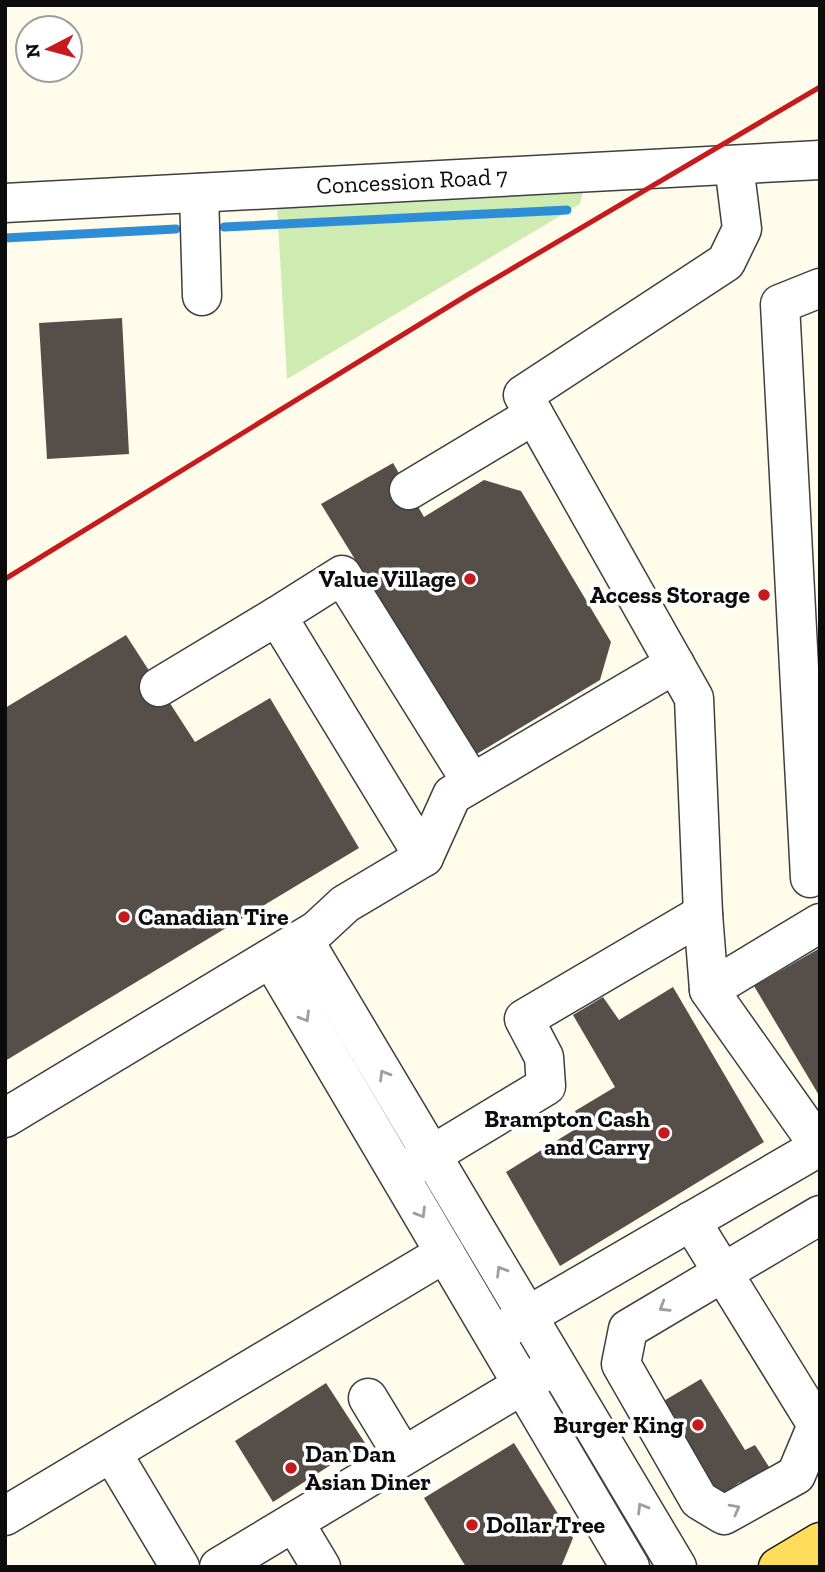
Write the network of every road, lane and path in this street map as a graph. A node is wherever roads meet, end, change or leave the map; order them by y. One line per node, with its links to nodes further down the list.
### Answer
1 (820, 160): 2 (street, Concession Road 7)
2 (734, 165): 3 (street, Concession Road 7); 7 (street)
3 (199, 193): 4 (street, Concession Road 7); 6 (street)
4 (5, 203)
5 (820, 289): 14 (street)
6 (202, 296)
7 (534, 415): 8 (street); 10 (street)
8 (409, 490)
9 (277, 616): 11 (street); 12 (street); 13 (street)
10 (675, 664): 12 (street); 15 (street)
11 (159, 687)
12 (472, 783): 13 (street)
13 (424, 857): 17 (street)
14 (820, 872)
15 (703, 914): 19 (street); 22 (street)
16 (820, 923): 19 (street)
17 (303, 939): 18 (street); 22 (street, one-way to 17)
18 (271, 958): 20 (street); 23 (street, one-way to 23)
19 (709, 990): 21 (street)
20 (5, 1118)
21 (819, 1147): 25 (street)
22 (432, 1155): 23 (street); 28 (street, one-way to 22)
23 (399, 1175): 26 (street, one-way to 26)
24 (820, 1215): 27 (street)
25 (691, 1221): 27 (street); 28 (street)
26 (445, 1253): 29 (street); 33 (street)
27 (722, 1272): 27 (street, one-way to 27)
28 (527, 1316): 29 (street); 30 (street)
29 (494, 1335): 31 (street)
30 (556, 1364): 31 (street); 42 (street, one-way to 30)
31 (523, 1385): 34 (street); 41 (street)
32 (368, 1398): 34 (street)
33 (112, 1453): 35 (street); 39 (street)
34 (403, 1456): 36 (street)
35 (5, 1516)
36 (294, 1522): 38 (street); 40 (street)
37 (820, 1542): 43 (main road)
38 (309, 1563)
39 (180, 1567)
40 (219, 1567)
41 (630, 1567)
42 (677, 1567)
43 (778, 1567)

